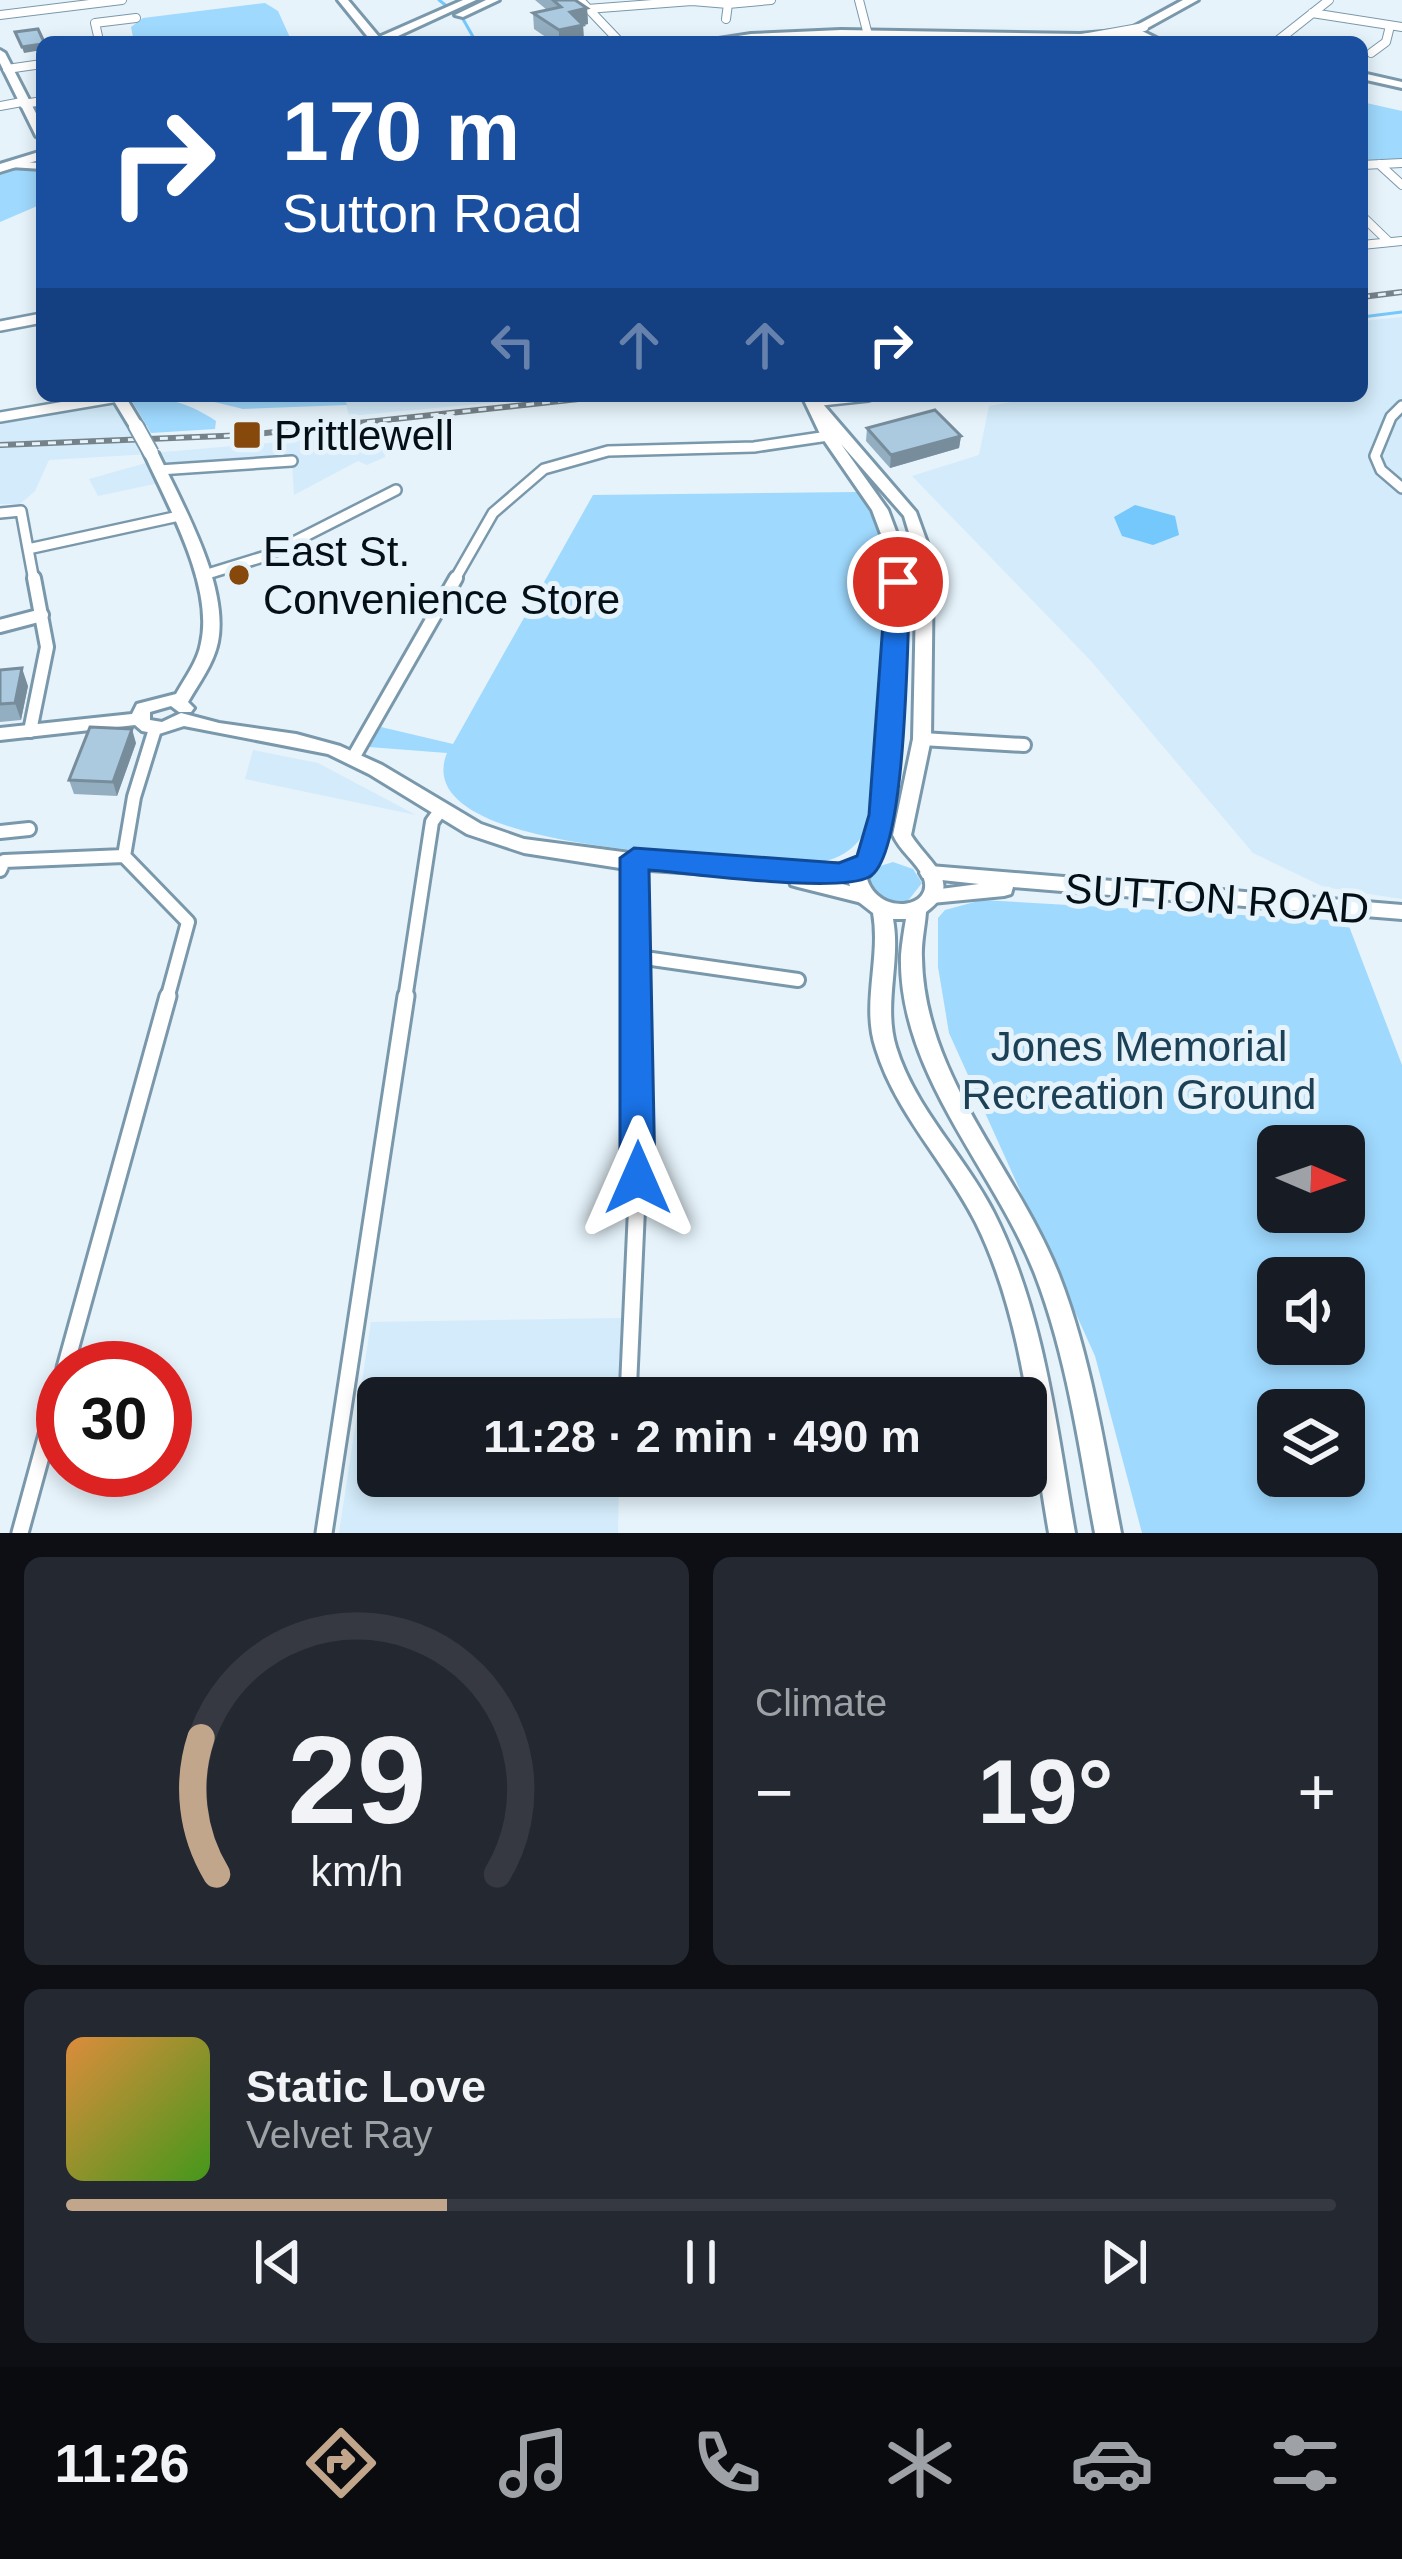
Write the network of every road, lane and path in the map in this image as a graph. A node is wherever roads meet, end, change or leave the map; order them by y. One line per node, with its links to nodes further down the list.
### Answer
1 (122, 0): 14 (street)
2 (343, 0): 22 (main road)
3 (471, 0): 23 (main road)
4 (494, 0): 24 (main road)
5 (580, 0): 12 (street)
6 (771, 0): 11 (street)
7 (860, 0): 20 (street)
8 (1192, 0): 18 (highway)
9 (1204, 0): 32 (highway)
10 (1329, 0): 13 (street)
11 (728, 4): 12 (street); 16 (street)
12 (587, 9): 25 (street)
13 (1312, 13): 17 (street); 33 (street)
14 (0, 15)
15 (136, 18): 21 (street)
16 (726, 19)
17 (1390, 26): 19 (street); 35 (street)
18 (1144, 27): 30 (street); 31 (highway)
19 (1402, 27)
20 (867, 31): 26 (highway); 29 (highway)
21 (98, 36)
22 (376, 36)
23 (386, 36)
24 (415, 36)
25 (614, 36)
26 (793, 36)
27 (869, 36): 28 (highway)
28 (996, 36)
29 (1018, 36)
30 (1090, 36)
31 (1122, 36)
32 (1164, 36)
33 (1283, 36)
34 (0, 53): 37 (main road)
35 (1371, 53)
36 (36, 65): 37 (street)
37 (7, 69): 41 (main road)
38 (1368, 77): 39 (main road)
39 (1402, 85)
40 (36, 101): 41 (street)
41 (23, 103): 42 (street); 43 (main road)
42 (0, 106)
43 (36, 126)
44 (36, 156): 46 (highway)
45 (1402, 163): 47 (street)
46 (5, 164): 49 (main road)
47 (1379, 164): 48 (street); 50 (street)
48 (1368, 165)
49 (36, 166)
50 (1402, 185)
51 (1368, 222): 53 (street)
52 (1402, 241): 53 (street)
53 (1389, 242): 54 (street)
54 (1368, 244)
55 (36, 319): 56 (street)
56 (0, 326)
57 (88, 402): 66 (street)
58 (121, 402): 70 (main road, bridge)
59 (812, 402): 68 (main road)
60 (814, 402): 65 (main road)
61 (834, 402): 63 (street)
62 (846, 402): 63 (street)
63 (842, 403): 65 (street)
64 (1402, 406): 67 (street)
65 (827, 413): 85 (main road)
66 (0, 417)
67 (1396, 419): 71 (street)
68 (827, 436): 87 (street); 93 (main road)
69 (292, 460): 70 (street)
70 (155, 462): 74 (main road)
71 (1402, 488)
72 (396, 490): 76 (street)
73 (0, 514): 75 (street)
74 (179, 516): 75 (street); 76 (main road)
75 (28, 548): 77 (street)
76 (201, 576): 79 (main road)
77 (42, 615): 78 (street); 83 (street)
78 (0, 626)
79 (199, 666): 80 (main road); 81 (main road)
80 (158, 699): 81 (main road); 82 (main road)
81 (181, 710): 82 (main road); 87 (main road)
82 (147, 724): 83 (main road); 91 (street)
83 (30, 731): 84 (main road)
84 (0, 734)
85 (922, 739): 86 (street); 95 (main road)
86 (1024, 745)
87 (353, 758): 88 (main road)
88 (440, 811): 92 (main road); 109 (street)
89 (29, 829): 90 (street)
90 (2, 832): 94 (street)
91 (124, 856): 94 (street); 103 (street)
92 (634, 858): 96 (main road); 101 (street)
93 (865, 865): 95 (main road, SUTTON ROAD); 96 (main road); 98 (main road)
94 (2, 866)
95 (923, 867): 97 (main road, SUTTON ROAD); 99 (main road)
96 (753, 870): 98 (main road)
97 (1032, 885): 99 (main road, SUTTON ROAD); 100 (main road, SUTTON ROAD)
98 (872, 903): 99 (main road, SUTTON ROAD); 105 (main road)
99 (924, 903): 111 (main road)
100 (1402, 912)
101 (638, 957): 102 (street); 104 (street)
102 (798, 980)
103 (73, 1341)
104 (629, 1377)
105 (1027, 1377)
106 (36, 1474): 108 (street)
107 (1047, 1476): 110 (main road)
108 (20, 1533)
109 (324, 1533)
110 (1062, 1533)
111 (1108, 1533)

